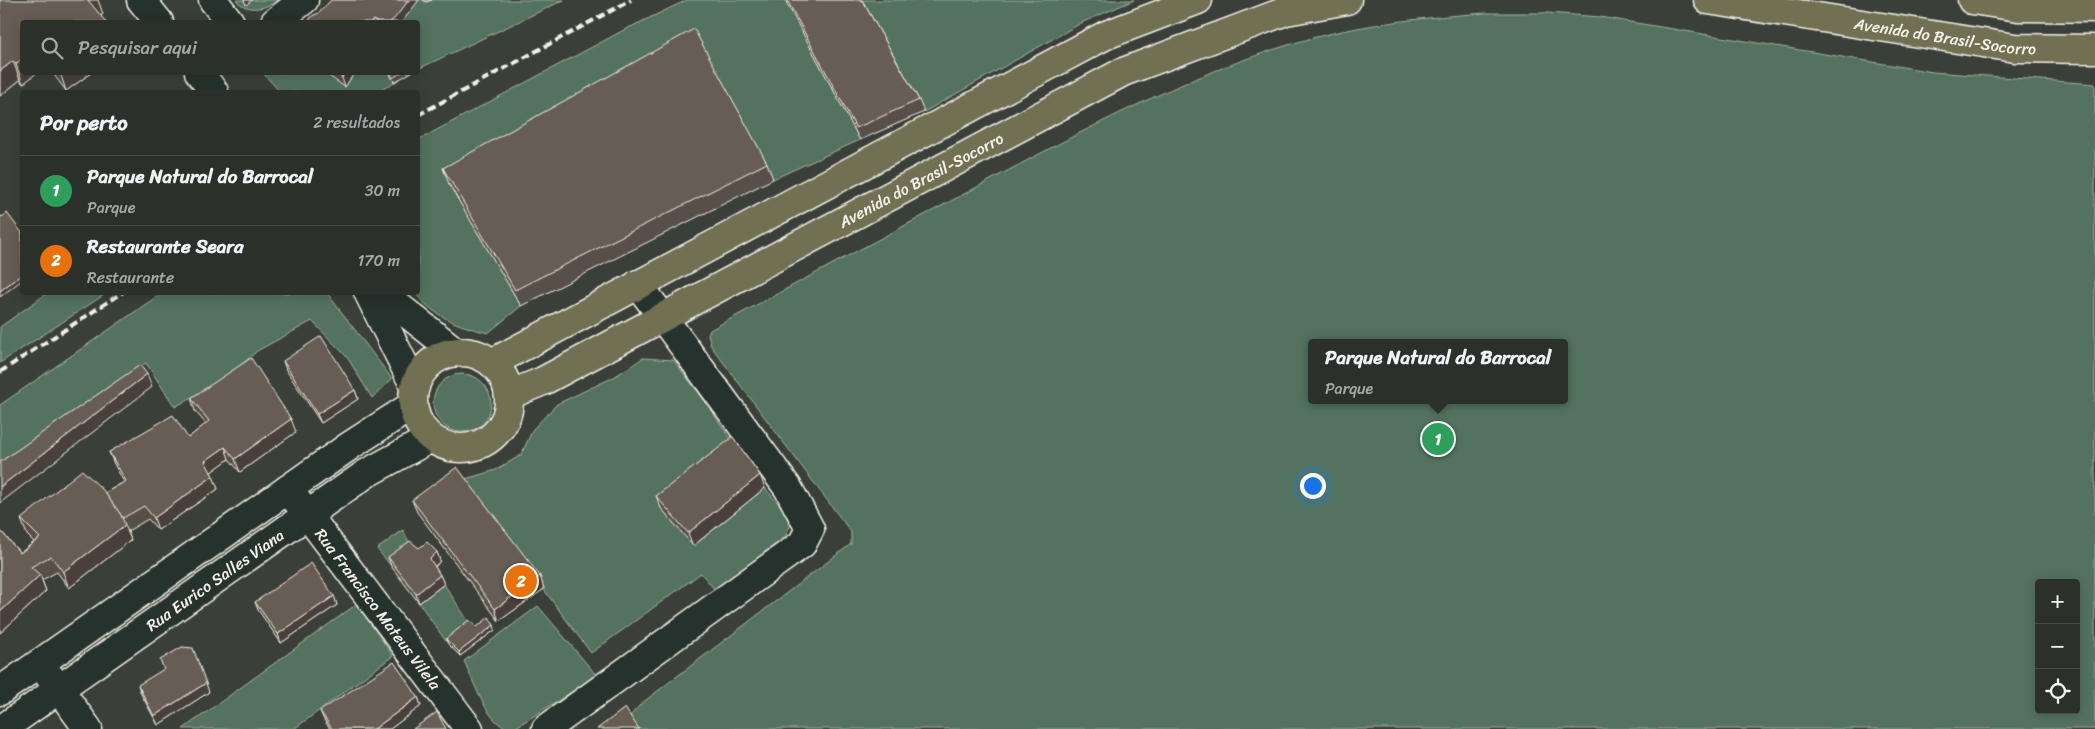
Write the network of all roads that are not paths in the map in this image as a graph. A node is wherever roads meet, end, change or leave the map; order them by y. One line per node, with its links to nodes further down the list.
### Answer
1 (141, 0): 9 (main road)
2 (213, 0): 10 (main road)
3 (304, 0): 11 (main road)
4 (1198, 0): 15 (main road)
5 (1347, 0): 18 (main road, Avenida do Brasil-Socorro)
6 (1708, 0): 12 (main road, Avenida do Brasil-Socorro)
7 (1972, 0): 8 (main road)
8 (2095, 8)
9 (157, 20)
10 (228, 20)
11 (278, 20)
12 (2095, 49)
13 (200, 75): 14 (main road)
14 (212, 90)
15 (638, 284): 18 (main road); 20 (main road)
16 (369, 295): 22 (main road)
17 (384, 295): 19 (main road)
18 (662, 317): 21 (main road, Avenida do Brasil-Socorro); 32 (main road)
19 (456, 352): 20 (main road); 22 (main road)
20 (492, 363): 21 (main road)
21 (509, 395): 23 (main road)
22 (414, 396): 23 (main road); 24 (main road, Rua Eurico Salles Viana)
23 (431, 438): 25 (main road, Rua Eurico Salles Viana)
24 (288, 489): 25 (main road, Rua Francisco Mateus Vilela); 26 (main road, Rua Eurico Salles Viana)
25 (307, 514): 27 (main road, Rua Eurico Salles Viana); 31 (main road, Rua Francisco Mateus Vilela)
26 (40, 663): 27 (main road); 28 (main road, Rua Eurico Salles Viana)
27 (59, 689): 29 (main road, Rua Eurico Salles Viana); 30 (main road)
28 (0, 691)
29 (2, 729)
30 (88, 729)
31 (469, 729)
32 (546, 729)

